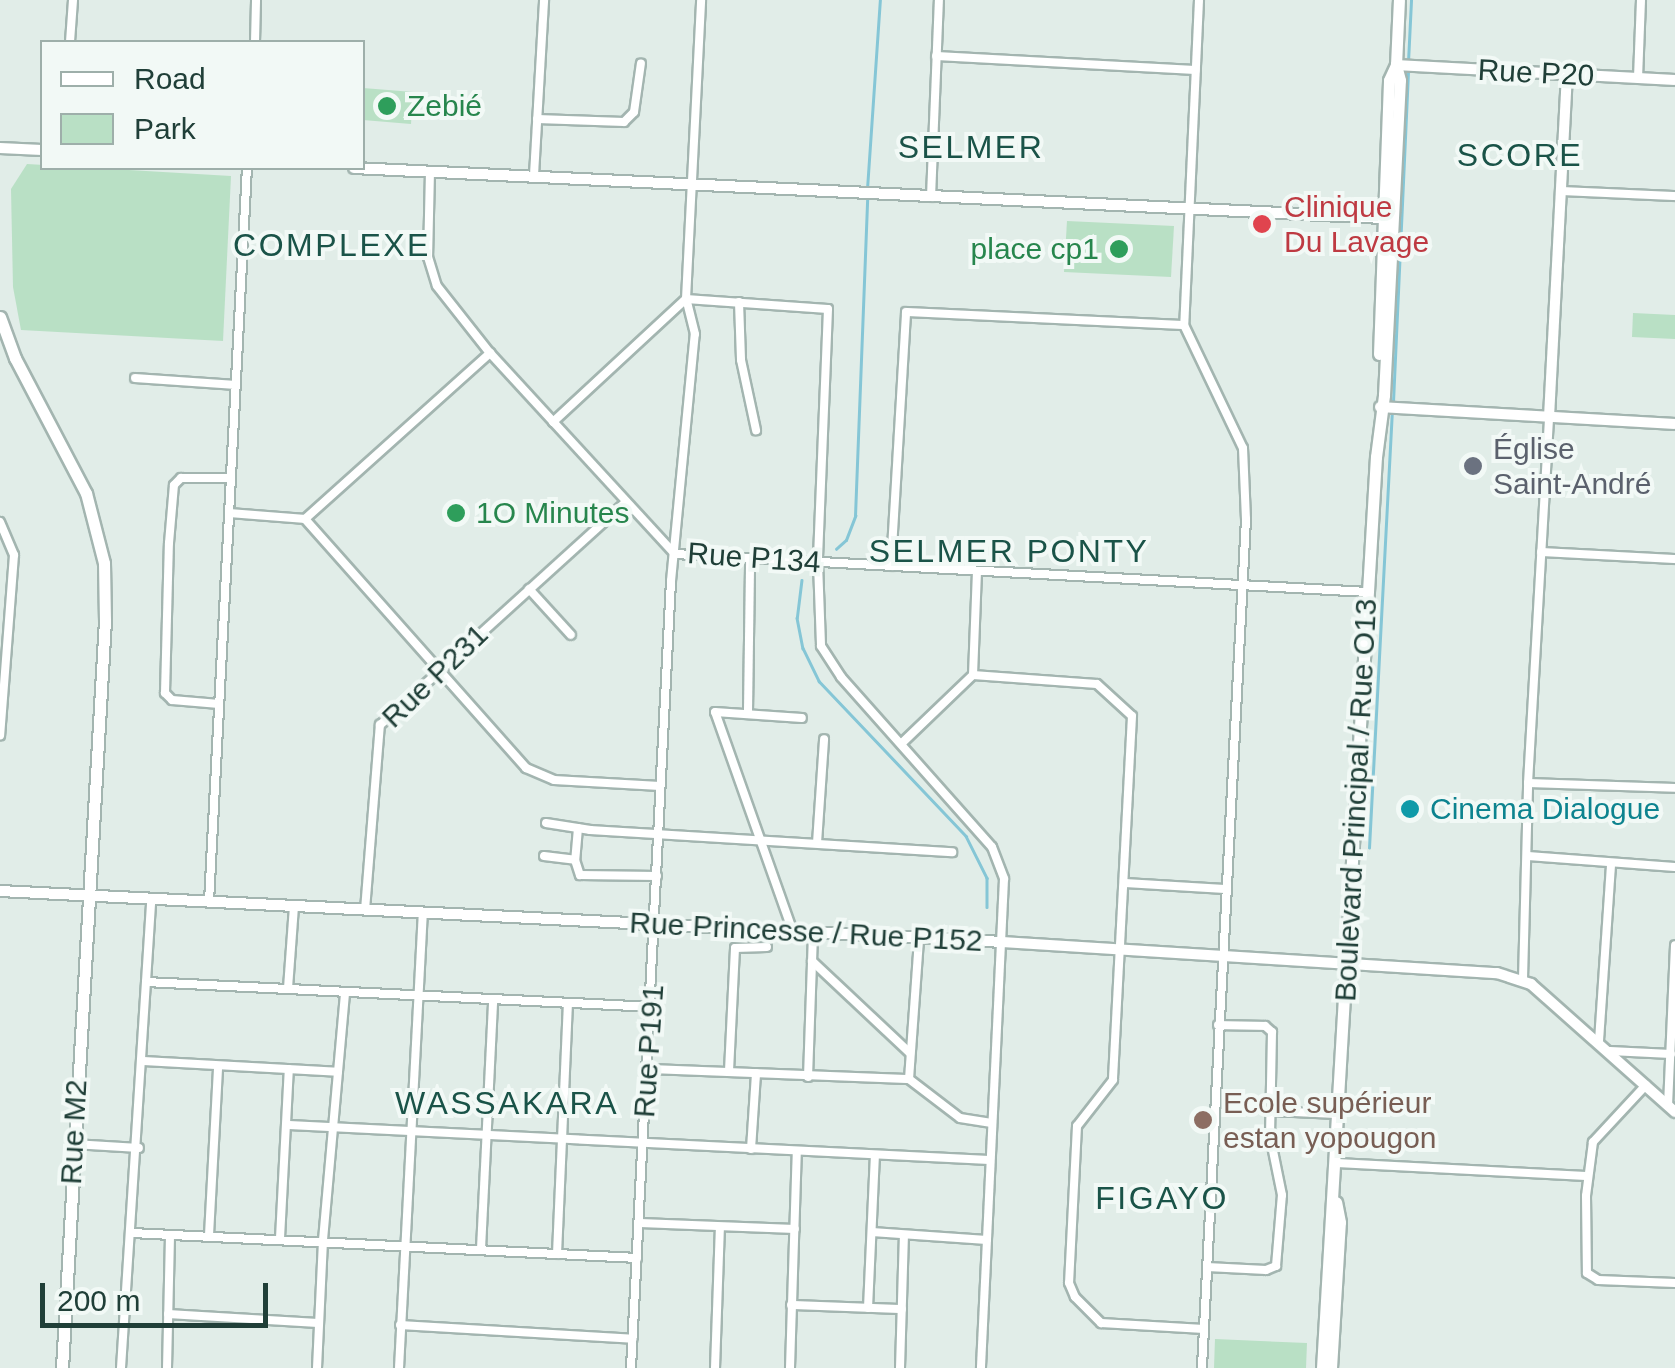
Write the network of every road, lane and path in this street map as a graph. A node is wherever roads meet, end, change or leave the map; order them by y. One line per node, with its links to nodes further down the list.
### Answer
1 (72, 0): 9 (street)
2 (256, 0): 10 (street)
3 (544, 0): 18 (street)
4 (701, 0): 25 (street, Rue P191)
5 (939, 0): 11 (street)
6 (1200, 0): 14 (street)
7 (1399, 0): 13 (main road, Boulevard Principal / Rue O13)
8 (1641, 0): 16 (street)
9 (70, 40)
10 (254, 40)
11 (936, 56): 14 (street); 28 (street)
12 (641, 63): 18 (street)
13 (1396, 65): 15 (street, Rue P20); 30 (main road, Boulevard Principal / Rue O13); 38 (main road, Boulevard Principal / Rue O13)
14 (1196, 70): 29 (street)
15 (1567, 75): 16 (street, Rue P20); 26 (street)
16 (1638, 78): 17 (street, Rue P20)
17 (1675, 80)
18 (537, 119): 24 (street)
19 (0, 148): 20 (street)
20 (40, 150)
21 (365, 168): 23 (street)
22 (247, 170): 37 (street)
23 (430, 171): 24 (street); 35 (street, Rue P134)
24 (534, 175): 25 (street)
25 (691, 184): 28 (street); 31 (street, Rue P191)
26 (1560, 191): 27 (street); 39 (street)
27 (1675, 196)
28 (930, 197): 29 (street)
29 (1188, 208): 30 (street); 34 (street)
30 (1384, 218): 38 (main road, Boulevard Principal / Rue O13)
31 (686, 298): 32 (street); 40 (street); 51 (street, Rue P191)
32 (738, 302): 42 (street); 54 (street)
33 (0, 317): 88 (main road, Rue M2)
34 (1184, 325): 55 (street); 57 (street)
35 (490, 353): 40 (street, Rue P134); 46 (street)
36 (135, 378): 37 (street)
37 (236, 384): 43 (street)
38 (1380, 408): 39 (street); 59 (main road, Boulevard Principal / Rue O13)
39 (1549, 417): 41 (street); 50 (street)
40 (553, 422): 44 (street, Rue P134)
41 (1675, 424)
42 (756, 430)
43 (230, 478): 45 (street); 63 (street)
44 (626, 502): 51 (street, Rue P134); 58 (street, Rue P231)
45 (230, 513): 46 (street); 63 (street)
46 (305, 518): 61 (street)
47 (0, 522): 48 (street)
48 (11, 542): 49 (street); 65 (street)
49 (0, 548)
50 (1541, 552): 52 (street); 70 (street)
51 (674, 554): 53 (street, Rue P134); 71 (street, Rue P191)
52 (1675, 559)
53 (750, 560): 54 (street, Rue P134); 64 (street)
54 (818, 563): 55 (street, Rue P134); 69 (street)
55 (890, 566): 56 (street, Rue P134)
56 (977, 572): 57 (street, Rue P134); 62 (street)
57 (1242, 584): 59 (street, Rue P134); 86 (street)
58 (529, 588): 60 (street); 61 (street, Rue P231)
59 (1368, 592): 104 (main road, Boulevard Principal / Rue O13)
60 (571, 635)
61 (438, 668): 71 (street); 92 (street, Rue P231)
62 (973, 675): 69 (street); 85 (street)
63 (219, 704): 90 (street)
64 (748, 712): 66 (street); 76 (street)
65 (1, 718): 67 (street)
66 (802, 718)
67 (0, 735)
68 (824, 739): 77 (street)
69 (902, 743): 98 (street)
70 (1528, 783): 72 (street); 80 (street)
71 (660, 786): 75 (street, Rue P191)
72 (1675, 788)
73 (546, 823): 74 (street)
74 (578, 828): 75 (street); 81 (street)
75 (658, 833): 76 (street); 84 (street, Rue P191)
76 (761, 838): 77 (street); 95 (street)
77 (817, 844): 78 (street)
78 (952, 852)
79 (544, 856): 81 (street)
80 (1528, 856): 82 (street); 105 (street)
81 (574, 860): 84 (street)
82 (1611, 864): 83 (street); 115 (street)
83 (1675, 867)
84 (657, 876): 94 (street, Rue P191)
85 (1125, 884): 86 (street); 101 (street)
86 (1225, 889): 102 (street)
87 (0, 891): 88 (street, Rue Princesse / Rue P152)
88 (88, 896): 89 (street, Rue Princesse / Rue P152); 138 (main road, Rue M2)
89 (151, 898): 90 (street, Rue Princesse / Rue P152); 107 (street)
90 (209, 902): 91 (street, Rue Princesse / Rue P152)
91 (294, 906): 92 (street, Rue Princesse / Rue P152); 108 (street)
92 (365, 910): 93 (street, Rue Princesse / Rue P152)
93 (423, 914): 94 (street, Rue Princesse / Rue P152); 110 (street)
94 (656, 925): 95 (street, Rue Princesse / Rue P152); 113 (street, Rue P191)
95 (793, 932): 96 (street, Rue Princesse / Rue P152)
96 (813, 933): 97 (street, Rue Princesse / Rue P152); 103 (street)
97 (919, 938): 98 (street, Rue Princesse / Rue P152); 117 (street)
98 (1002, 942): 101 (street, Rue Princesse / Rue P152); 132 (street)
99 (1675, 945): 106 (street)
100 (767, 947): 123 (street)
101 (1122, 948): 102 (street, Rue Princesse / Rue P152); 171 (street)
102 (1222, 954): 104 (street, Rue Princesse / Rue P152); 114 (street)
103 (812, 961): 117 (street); 126 (street)
104 (1346, 964): 105 (street, Rue Princesse / Rue P152); 131 (main road, Boulevard Principal / Rue O13)
105 (1523, 979): 115 (street)
106 (1674, 980): 118 (street)
107 (146, 982): 108 (street); 119 (street)
108 (288, 988): 109 (street)
109 (345, 993): 110 (street); 124 (street)
110 (418, 995): 111 (street); 135 (street)
111 (493, 1000): 112 (street); 136 (street)
112 (568, 1004): 113 (street); 137 (street)
113 (653, 1007): 121 (street, Rue P191)
114 (1218, 1025): 130 (street); 163 (street)
115 (1598, 1041): 116 (street)
116 (1610, 1051): 118 (street); 128 (street)
117 (910, 1053): 127 (street)
118 (1672, 1054): 129 (street)
119 (143, 1061): 120 (street); 140 (street)
120 (218, 1067): 122 (street); 155 (street)
121 (648, 1068): 123 (street); 139 (street, Rue P191)
122 (289, 1069): 124 (street); 133 (street)
123 (730, 1071): 125 (street)
124 (338, 1072): 134 (street)
125 (756, 1073): 126 (street); 141 (street)
126 (808, 1077): 127 (street)
127 (909, 1079): 132 (street)
128 (1646, 1086): 129 (street); 146 (street)
129 (1671, 1109)
130 (1271, 1111): 131 (street); 163 (street)
131 (1338, 1114): 145 (main road, Boulevard Principal / Rue O13)
132 (992, 1123): 144 (street)
133 (289, 1126): 134 (street); 156 (street)
134 (332, 1127): 135 (street); 157 (street)
135 (411, 1131): 136 (street); 159 (street)
136 (486, 1132): 137 (street); 160 (street)
137 (560, 1138): 139 (street); 161 (street)
138 (73, 1144): 140 (street); 173 (main road, Rue M2)
139 (643, 1144): 141 (street); 148 (street, Rue P191)
140 (138, 1148): 152 (street)
141 (752, 1149): 142 (street)
142 (797, 1151): 143 (street); 150 (street)
143 (875, 1156): 144 (street); 151 (street)
144 (989, 1160): 158 (street)
145 (1336, 1163): 146 (street); 147 (main road, Boulevard Principal / Rue O13)
146 (1587, 1176): 164 (street)
147 (1335, 1193): 184 (main road, Boulevard Principal / Rue O13); 185 (main road, Boulevard Principal / Rue O13)
148 (640, 1224): 149 (street); 162 (street, Rue P191)
149 (720, 1227): 150 (street); 179 (street)
150 (795, 1229): 165 (street)
151 (872, 1232): 154 (street); 166 (street)
152 (132, 1233): 153 (street); 174 (street)
153 (170, 1234): 155 (street); 168 (street)
154 (904, 1235): 158 (street); 167 (street)
155 (209, 1236): 156 (street)
156 (280, 1238): 157 (street)
157 (323, 1240): 159 (street); 169 (street)
158 (987, 1240): 182 (street)
159 (406, 1245): 160 (street); 170 (street)
160 (480, 1249): 161 (street)
161 (557, 1254): 162 (street)
162 (637, 1258): 172 (street, Rue P191)
163 (1207, 1266): 171 (street)
164 (1675, 1283)
165 (792, 1305): 166 (street); 180 (street)
166 (868, 1308): 167 (street)
167 (902, 1310): 181 (street)
168 (168, 1314): 169 (street); 175 (street)
169 (318, 1322): 176 (street)
170 (400, 1325): 172 (street); 177 (street)
171 (1204, 1329): 183 (street)
172 (633, 1339): 178 (street, Rue P191)
173 (62, 1368)
174 (121, 1368)
175 (167, 1368)
176 (317, 1368)
177 (398, 1368)
178 (631, 1368)
179 (715, 1368)
180 (790, 1368)
181 (900, 1368)
182 (981, 1368)
183 (1202, 1368)
184 (1322, 1368)
185 (1331, 1368)

